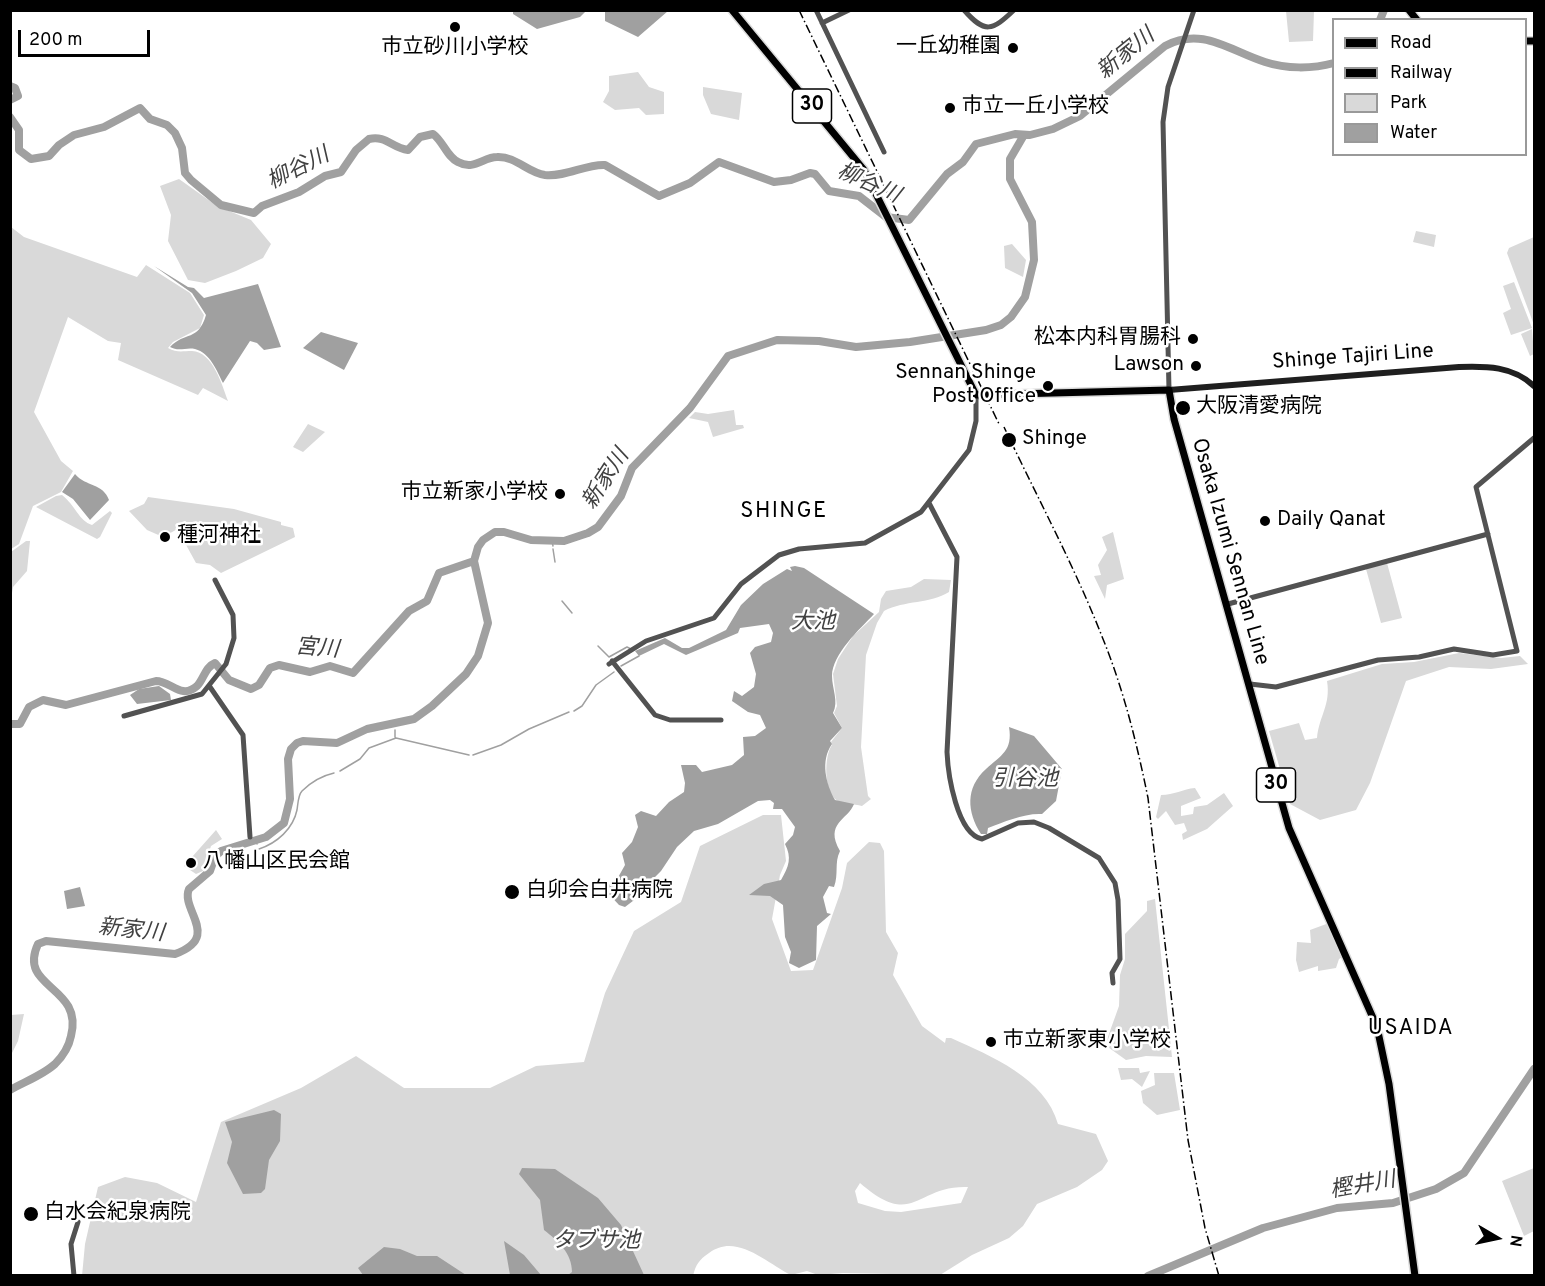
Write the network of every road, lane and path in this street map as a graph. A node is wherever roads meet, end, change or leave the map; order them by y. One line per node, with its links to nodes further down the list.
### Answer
1 (732, 10): 11 (main road, 30)
2 (816, 10): 7 (street)
3 (849, 10): 7 (street)
4 (964, 10): 5 (street)
5 (1014, 10)
6 (1194, 10): 10 (street)
7 (822, 23): 8 (street)
8 (884, 152)
9 (1534, 386): 10 (main road, Shinge Tajiri Line)
10 (1169, 390): 11 (main road); 16 (main road, Osaka Izumi Sennan Line / 30)
11 (976, 395): 13 (street)
12 (1534, 438): 14 (street)
13 (929, 503): 20 (street); 22 (street)
14 (1488, 534): 16 (street); 17 (street)
15 (214, 580): 18 (street)
16 (1228, 604): 17 (main road, Osaka Izumi Sennan Line / 30)
17 (1250, 684): 25 (main road, Osaka Izumi Sennan Line / 30)
18 (210, 687): 19 (street); 21 (street)
19 (124, 716)
20 (721, 720)
21 (250, 837)
22 (1113, 983)
23 (78, 1222): 24 (street)
24 (74, 1275)
25 (1414, 1275)

